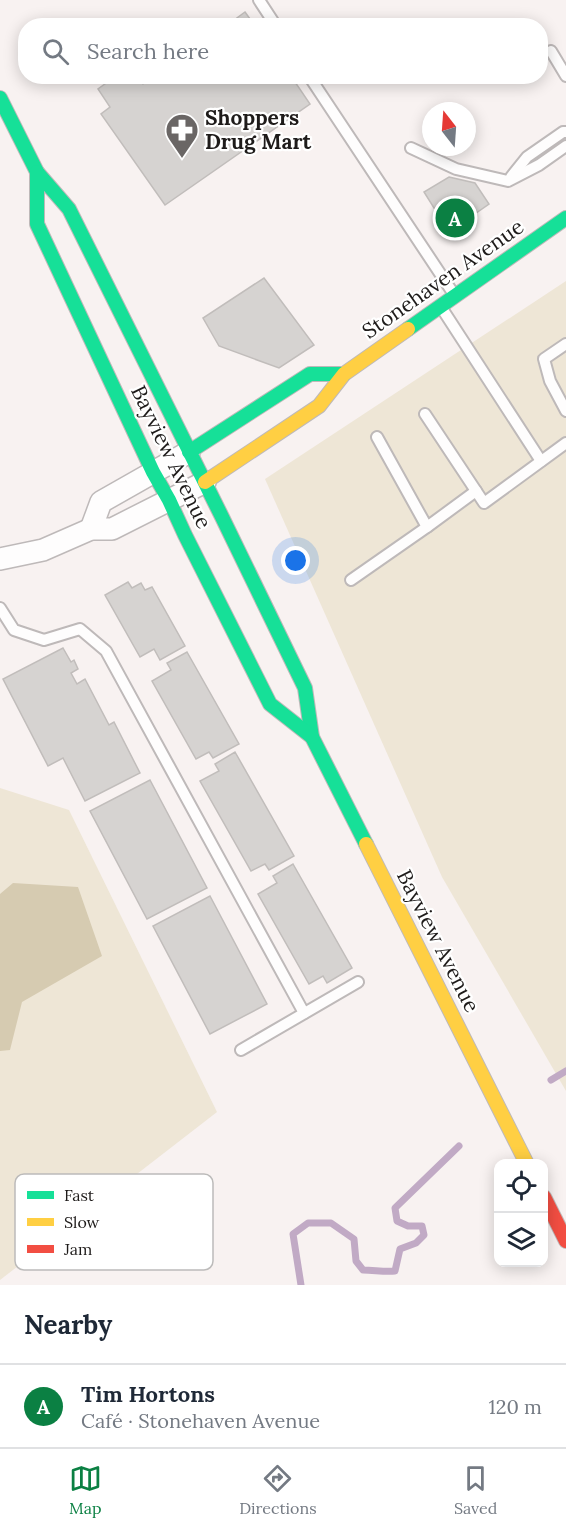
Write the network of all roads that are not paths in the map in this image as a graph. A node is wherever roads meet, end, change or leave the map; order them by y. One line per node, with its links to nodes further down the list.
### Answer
1 (259, 0): 2 (lane)
2 (271, 18)
3 (550, 51): 4 (lane)
4 (566, 76)
5 (314, 84): 13 (lane)
6 (0, 98): 10 (main road, Bayview Avenue)
7 (566, 132): 11 (lane)
8 (566, 146): 11 (lane)
9 (411, 148): 11 (lane)
10 (37, 172): 21 (main road, Bayview Avenue); 23 (main road, Bayview Avenue)
11 (508, 181)
12 (566, 218): 13 (main road, Stonehaven Avenue)
13 (455, 296): 14 (main road, Stonehaven Avenue)
14 (441, 306): 16 (main road, Stonehaven Avenue); 22 (lane)
15 (566, 344): 17 (lane)
16 (344, 374): 21 (main road); 24 (main road, Stonehaven Avenue)
17 (566, 411)
18 (425, 414): 25 (lane)
19 (377, 437): 27 (lane)
20 (566, 443): 22 (lane)
21 (189, 452): 23 (street); 24 (main road, Bayview Avenue)
22 (541, 460): 25 (lane)
23 (153, 472): 26 (main road, Bayview Avenue); 28 (street)
24 (205, 482): 26 (street); 32 (main road, Bayview Avenue)
25 (476, 491): 27 (lane)
26 (169, 500): 28 (street); 32 (main road, Bayview Avenue)
27 (427, 527): 30 (lane)
28 (91, 529): 29 (street)
29 (0, 559)
30 (351, 580)
31 (0, 608): 34 (lane)
32 (312, 737): 36 (main road, Bayview Avenue)
33 (358, 981): 34 (lane)
34 (304, 1013): 35 (lane)
35 (241, 1050)
36 (524, 1159)
37 (548, 1207): 38 (main road)
38 (566, 1241)

